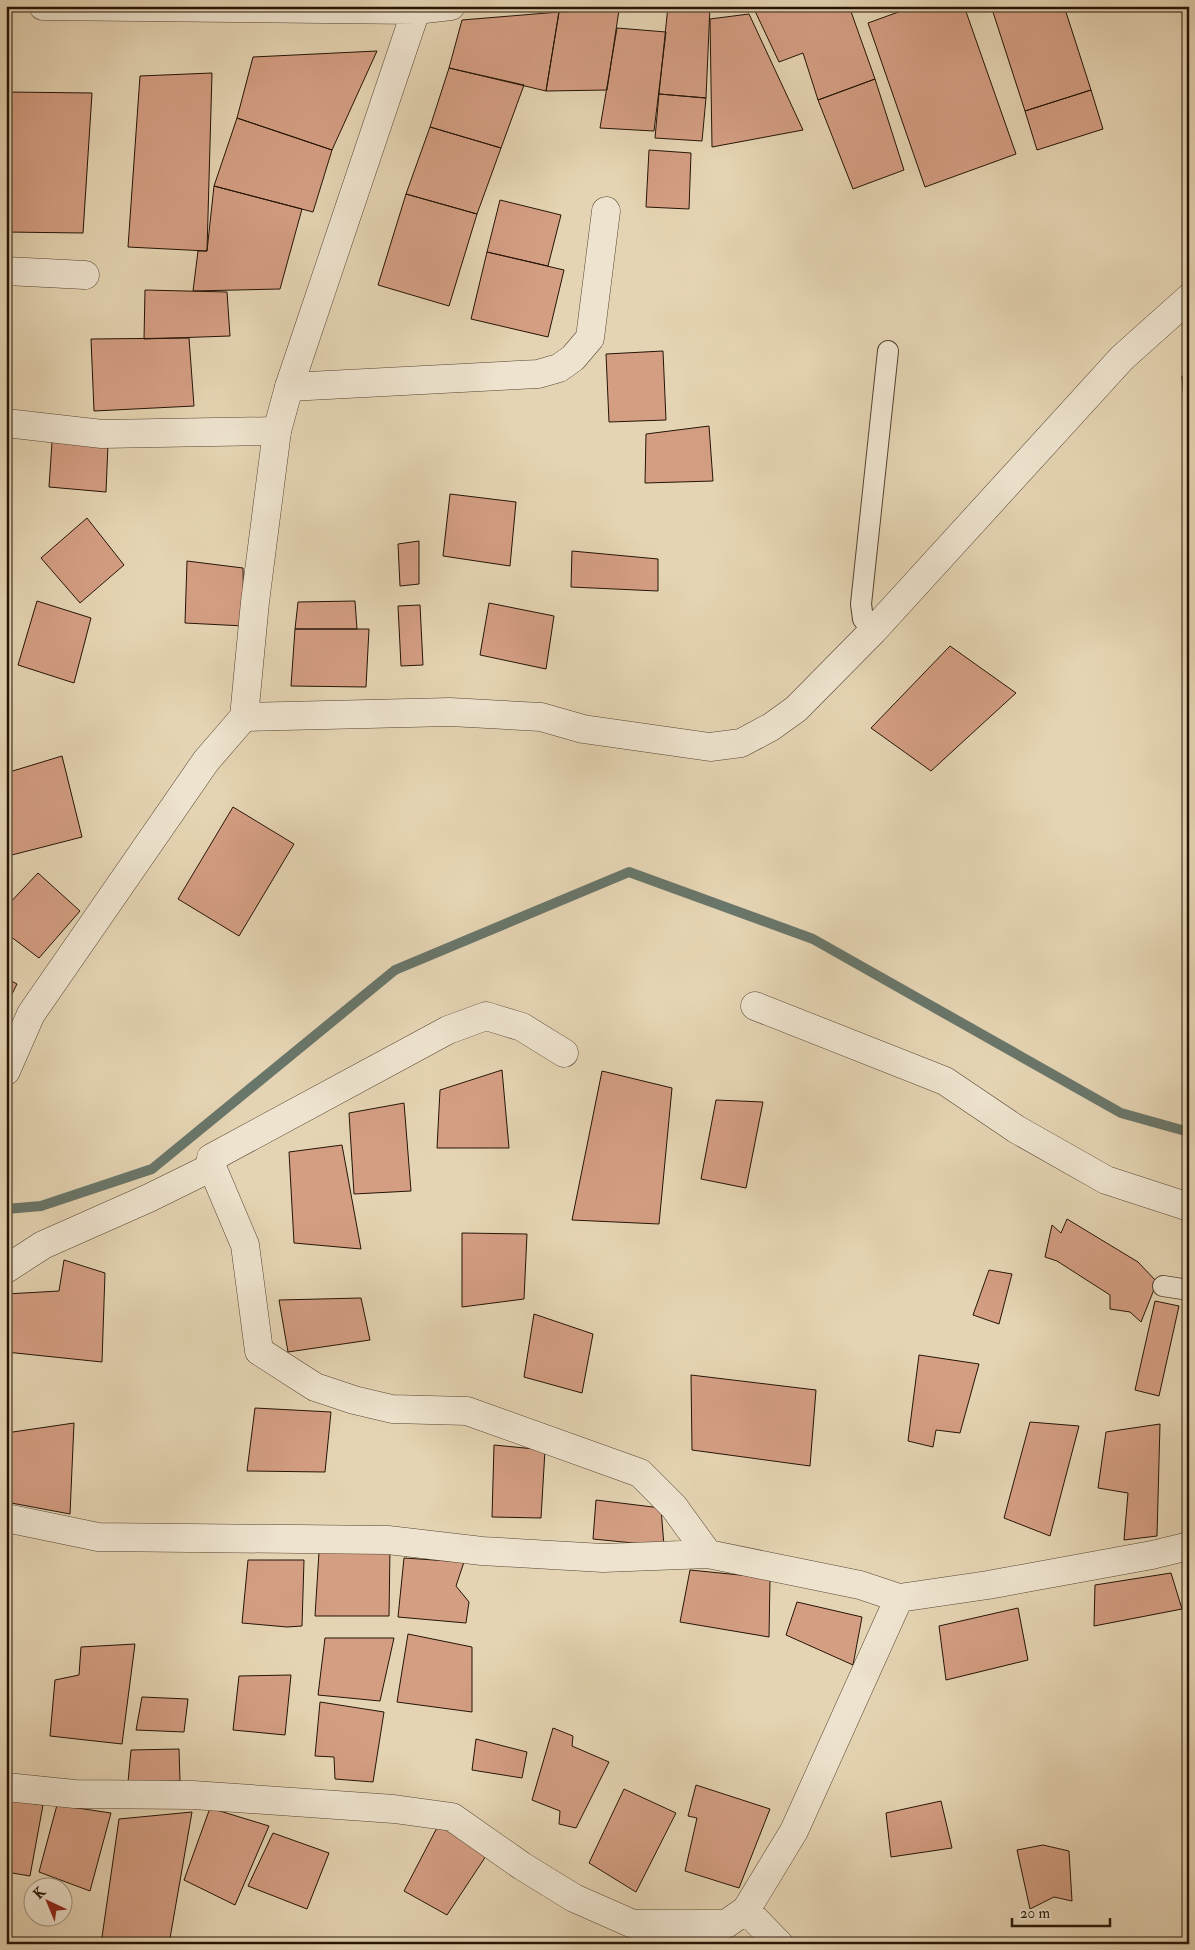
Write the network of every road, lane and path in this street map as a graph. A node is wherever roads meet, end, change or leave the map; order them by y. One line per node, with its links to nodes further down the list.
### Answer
1 (43, 6): 3 (street)
2 (452, 6): 3 (street)
3 (416, 10): 9 (street)
4 (606, 211): 9 (street)
5 (6, 271): 6 (street)
6 (86, 275)
7 (1189, 298): 12 (street)
8 (888, 351): 12 (lane)
9 (289, 387): 11 (street)
10 (6, 424): 11 (street)
11 (277, 431): 13 (street)
12 (873, 631): 13 (street)
13 (244, 717): 16 (street)
14 (755, 1006): 18 (street)
15 (564, 1053): 17 (street)
16 (6, 1071)
17 (212, 1167): 19 (street); 24 (street)
18 (1189, 1207)
19 (6, 1268)
20 (1163, 1286): 21 (lane)
21 (1189, 1290)
22 (6, 1518): 24 (street)
23 (1189, 1546): 25 (street)
24 (708, 1554): 25 (street)
25 (899, 1598): 27 (street)
26 (6, 1787): 27 (street)
27 (746, 1910): 28 (street)
28 (779, 1944)

